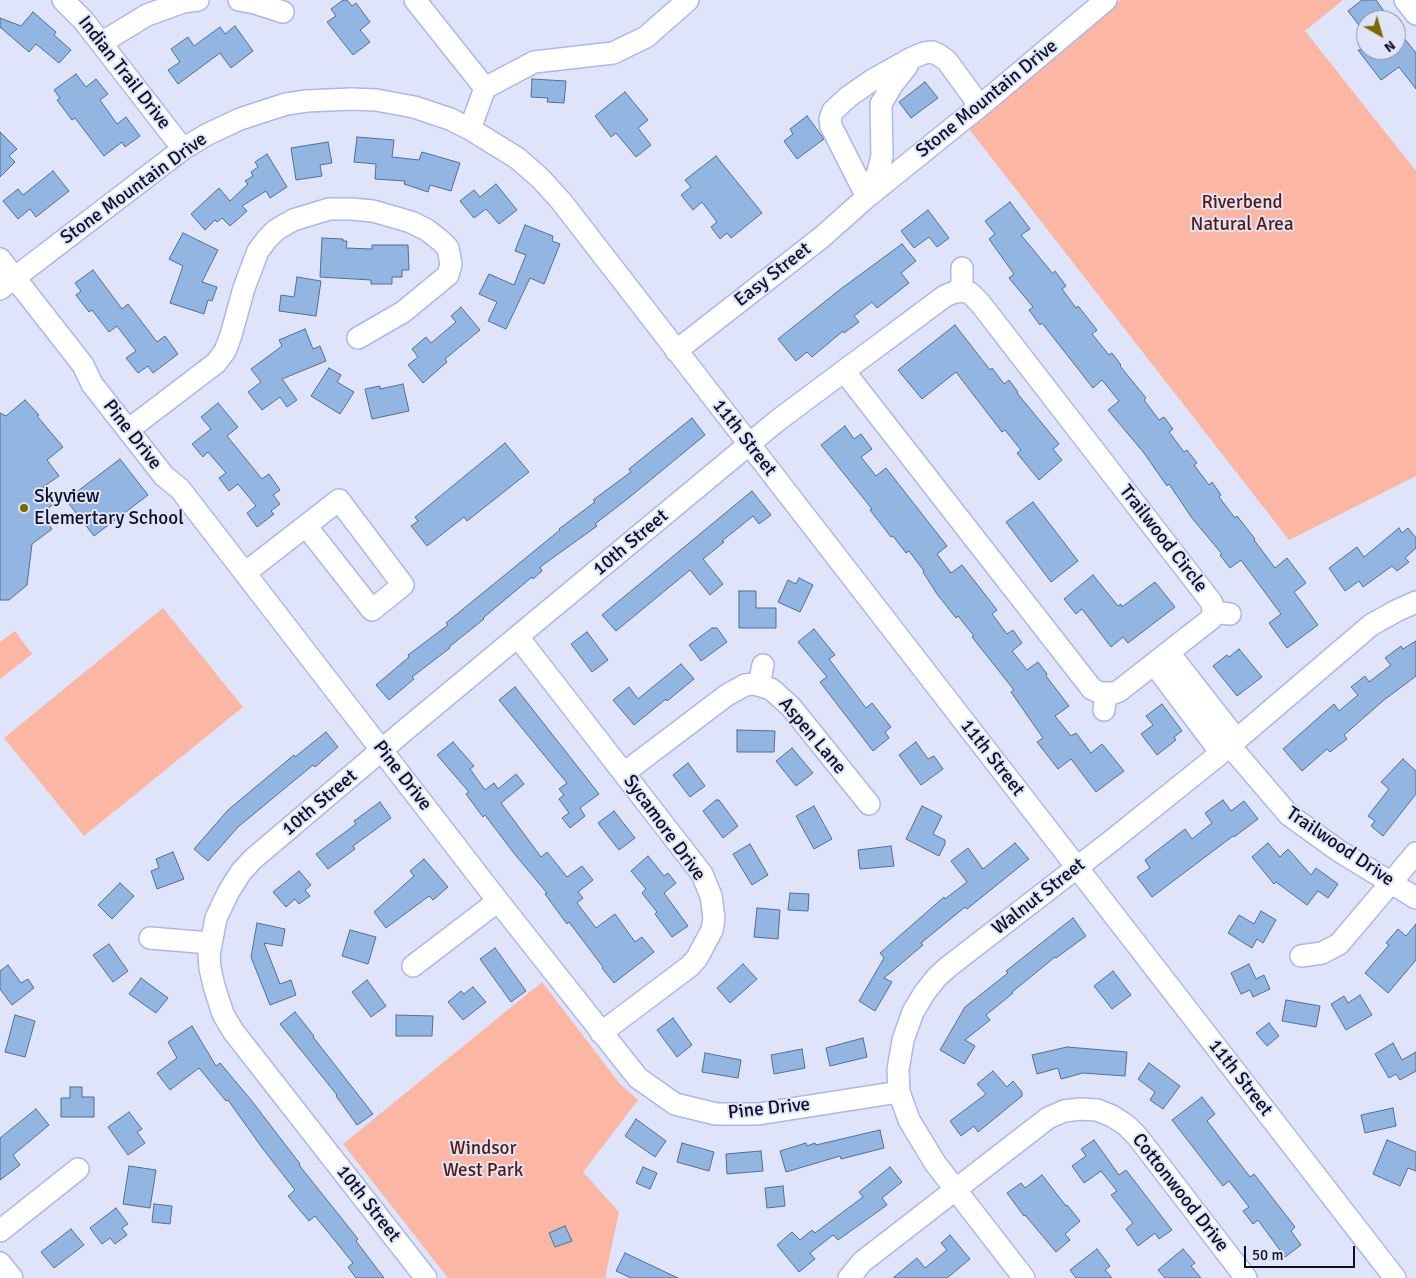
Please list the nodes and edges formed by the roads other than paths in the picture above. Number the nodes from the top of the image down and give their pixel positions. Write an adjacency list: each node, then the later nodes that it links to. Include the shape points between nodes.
1 (63, 0): 10 (street, Indian Trail Drive)
2 (198, 0): 10 (street, via 147,14)
3 (239, 0): 8 (street)
4 (415, 0): 12 (street)
5 (688, 0): 12 (street, via 646,37 612,54 534,62)
6 (1106, 0): 15 (street, Stone Mountain Drive)
7 (1405, 0): 9 (street)
8 (284, 12)
9 (1416, 14)
10 (100, 43): 17 (street, Indian Trail Drive)
11 (912, 58): 13 (street); 14 (street); 15 (street, via 932,52 939,55)
12 (485, 88): 16 (street)
13 (848, 96): 14 (street); 18 (street, via 833,112 831,126)
14 (881, 104): 18 (street, via 882,156)
15 (980, 106): 18 (street, Stone Mountain Drive)
16 (470, 129): 17 (street, Stone Mountain Drive, via 431,112 376,100 307,100 240,118); 19 (street, Stone Mountain Drive, via 517,158 540,178)
17 (183, 149): 22 (street, Stone Mountain Drive)
18 (866, 197): 25 (street, Easy Street, via 822,237)
19 (589, 238): 25 (street, 11th Street)
20 (0, 258): 22 (street, Pine Drive)
21 (962, 268): 23 (street)
22 (8, 284): 27 (street, Pine Drive, via 83,365 92,384)
23 (962, 291): 26 (street, via 946,296); 33 (street, Trailwood Circle, via 970,293 980,303 1221,613)
24 (358, 338): 27 (street, via 403,312 448,275 451,264 448,248 411,222 373,211 329,209 293,220 276,230 258,251 232,335 216,363)
25 (676, 350): 28 (street, 11th Street)
26 (844, 371): 28 (street, 10th Street); 33 (street, Trailwood Circle, via 1088,686 1105,702)
27 (128, 430): 30 (street, Pine Drive, via 164,476 180,489)
28 (749, 445): 32 (street, 10th Street); 39 (street, 11th Street)
29 (306, 526): 29 (street, via 372,610 403,585 339,500); 30 (street)
30 (245, 573): 35 (street, Pine Drive)
31 (1416, 602): 34 (street, Walnut Street, via 1371,625)
32 (518, 637): 35 (street, 10th Street); 36 (street, Sycamore Drive)
33 (1161, 659): 34 (street, Trailwood Drive)
34 (1229, 746): 39 (street, Walnut Street); 40 (street, Trailwood Drive, via 1289,815)
35 (382, 751): 42 (street, Pine Drive); 44 (street, 10th Street, via 241,872 222,903)
36 (624, 773): 37 (street, Aspen Lane, via 727,695 761,675); 47 (street, Sycamore Drive, via 702,874 711,896 714,918 712,930 690,966)
37 (869, 804)
38 (1416, 853): 40 (street)
39 (1076, 868): 48 (street, Walnut Street, via 933,982 906,1029 898,1070); 58 (street, 11th Street)
40 (1392, 883): 41 (street, Trailwood Drive); 45 (street, via 1339,944 1322,954)
41 (1416, 898)
42 (498, 901): 46 (street); 47 (street, Pine Drive)
43 (150, 938): 44 (street)
44 (210, 942): 54 (street, 10th Street, via 214,986 223,1014 233,1031)
45 (1301, 956)
46 (413, 966)
47 (601, 1032): 48 (street, Pine Drive, via 638,1078 664,1098 716,1114 758,1114)
48 (899, 1092): 50 (street, Walnut Street, via 916,1134)
49 (78, 1168): 51 (street)
50 (955, 1189): 55 (street, Cottonwood Drive, via 862,1262); 56 (street, Walnut Street); 57 (street, Cottonwood Drive, via 1048,1118 1064,1111 1097,1110 1119,1121 1137,1136)
51 (0, 1231)
52 (0, 1263): 53 (street)
53 (12, 1278)
54 (426, 1278)
55 (849, 1278)
56 (1024, 1278)
57 (1246, 1278)
58 (1395, 1278)

